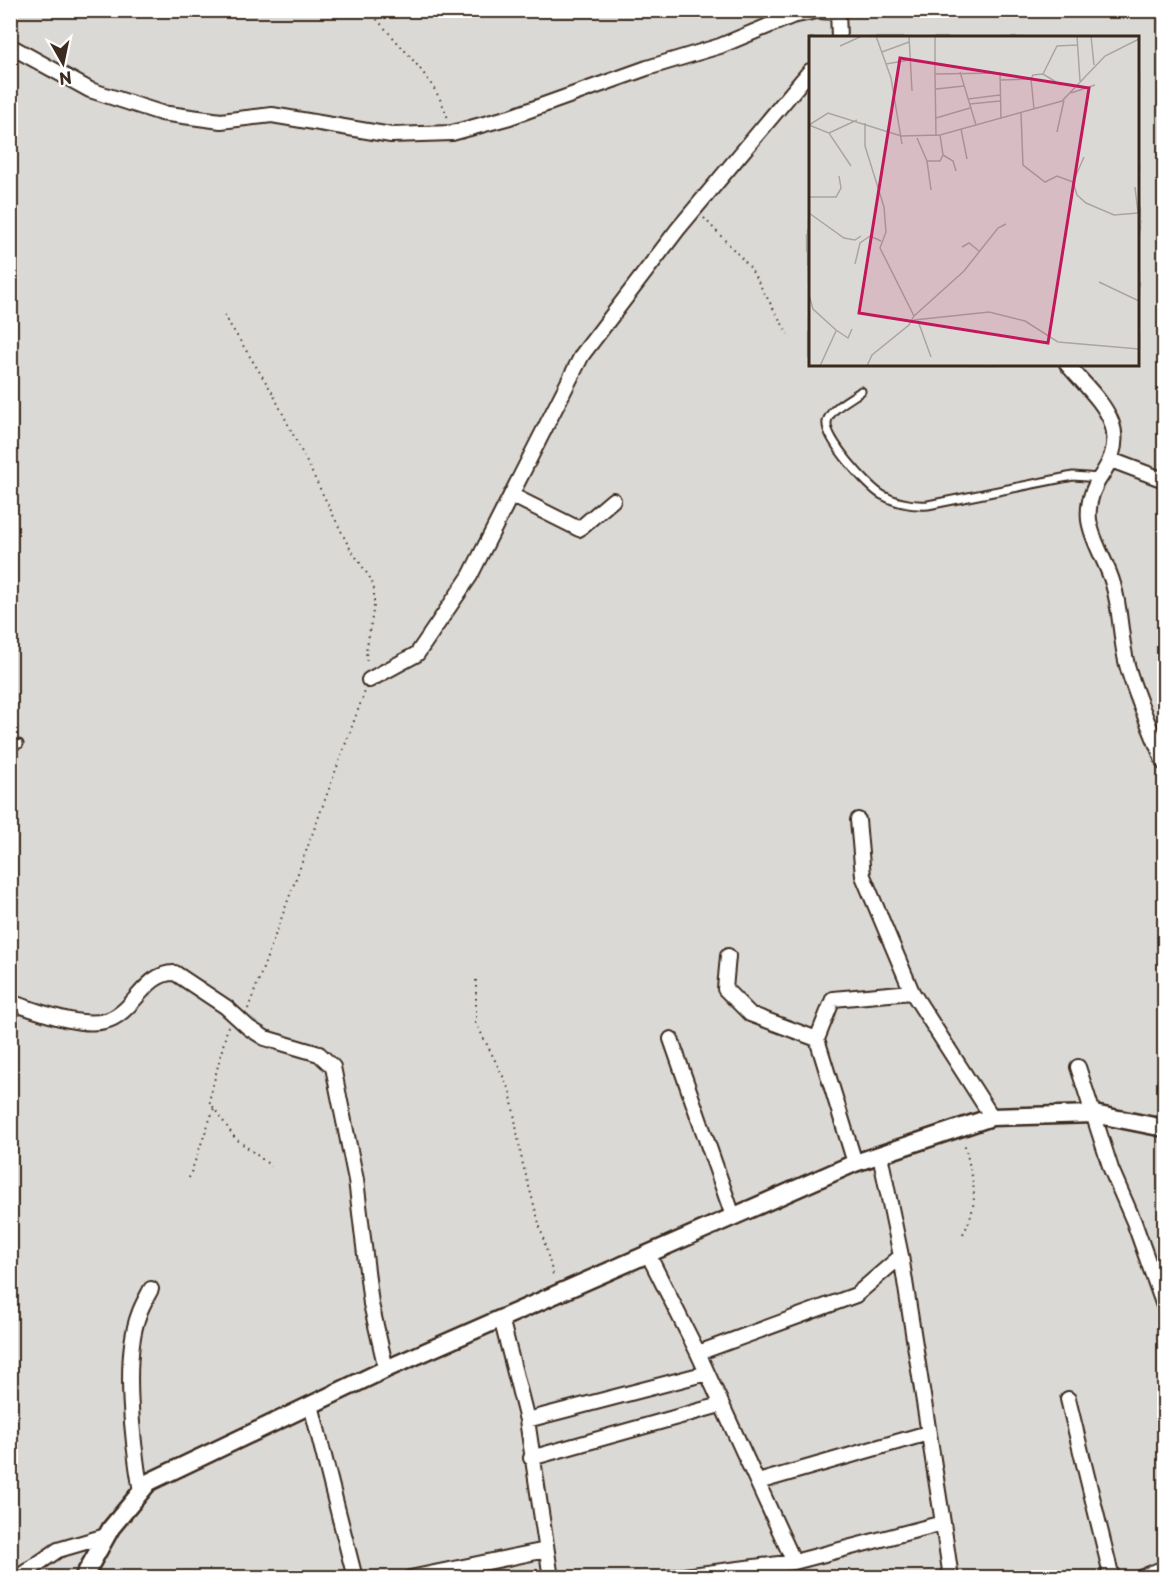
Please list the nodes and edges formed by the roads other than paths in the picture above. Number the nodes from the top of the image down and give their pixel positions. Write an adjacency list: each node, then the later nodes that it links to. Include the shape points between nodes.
1 (837, 11): 2 (street); 3 (street)
2 (809, 12): 4 (street, via 510,117 452,133 391,135 272,114 221,121 161,113 90,90)
3 (839, 36)
4 (10, 46)
5 (809, 72): 11 (street, via 678,229 582,355)
6 (1069, 366): 8 (street, via 1110,417 1115,440)
7 (861, 391): 9 (lane, via 831,413 827,430 874,490 891,499 909,505 928,505 1073,476)
8 (1111, 460): 9 (street); 10 (street)
9 (1100, 478): 16 (street, via 1090,501 1091,528 1113,583 1131,676)
10 (1164, 480)
11 (511, 495): 12 (street, via 579,529); 13 (street, via 470,576 417,654)
12 (612, 500)
13 (369, 680)
14 (19, 744): 15 (lane)
15 (10, 746)
16 (1164, 763)
17 (858, 820): 19 (street, via 863,876)
18 (728, 956): 22 (street, via 725,989 750,1014)
19 (912, 992): 22 (street, via 833,999); 25 (street)
20 (10, 1002): 36 (street, via 49,1015 105,1022 126,1009 154,980 175,973 265,1038 319,1054 333,1067 356,1180 371,1304)
21 (671, 1039): 29 (street)
22 (817, 1039): 28 (street)
23 (1078, 1067): 24 (street)
24 (1094, 1114): 25 (street); 26 (street); 33 (street)
25 (992, 1117): 27 (street)
26 (1164, 1128)
27 (880, 1155): 28 (street); 31 (street)
28 (855, 1163): 29 (street)
29 (733, 1216): 30 (street)
30 (648, 1254): 34 (street); 35 (street)
31 (901, 1256): 35 (street, via 856,1295); 42 (street)
32 (151, 1289): 45 (street, via 132,1340 132,1439)
33 (1164, 1306)
34 (501, 1318): 36 (street); 41 (street)
35 (698, 1353): 37 (street)
36 (386, 1370): 39 (street)
37 (707, 1373): 40 (street); 41 (street)
38 (1068, 1399): 59 (street)
39 (311, 1405): 45 (street, via 149,1482); 54 (street)
40 (720, 1405): 43 (street); 44 (street)
41 (527, 1420): 43 (street)
42 (928, 1433): 44 (street); 46 (street)
43 (531, 1458): 48 (street)
44 (758, 1482): 49 (street)
45 (141, 1492): 47 (street)
46 (943, 1523): 49 (street); 58 (street)
47 (106, 1536): 52 (street, via 58,1550); 53 (street)
48 (546, 1550): 55 (street); 56 (street)
49 (794, 1562): 51 (street)
50 (1164, 1569): 60 (street)
51 (692, 1576): 57 (street)
52 (17, 1578)
53 (83, 1578)
54 (355, 1578)
55 (410, 1578)
56 (551, 1578)
57 (668, 1578)
58 (951, 1578)
59 (1112, 1578)
60 (1140, 1578)

